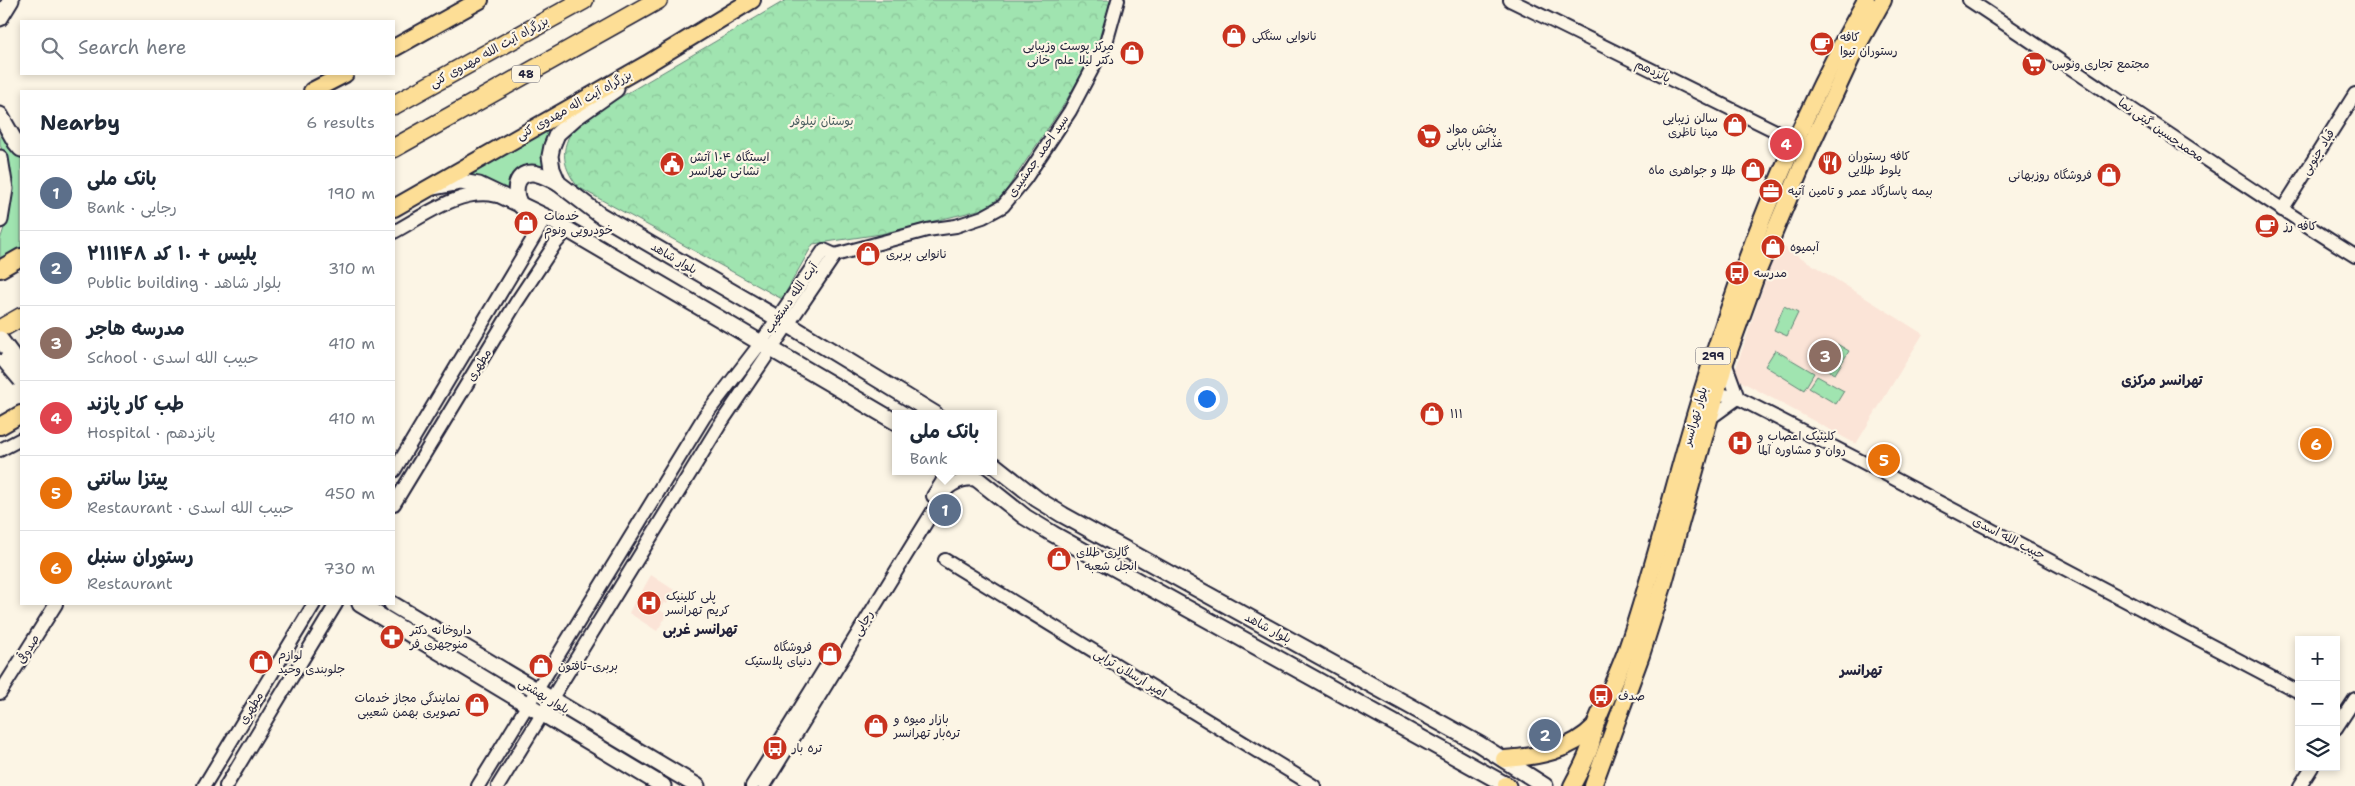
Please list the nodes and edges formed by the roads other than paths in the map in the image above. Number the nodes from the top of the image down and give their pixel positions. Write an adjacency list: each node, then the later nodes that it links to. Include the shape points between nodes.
1 (10, 0): 11 (main road)
2 (480, 0): 12 (main road)
3 (584, 0): 17 (highway, بزرگراه آیت الله مهدوی کنی)
4 (658, 0): 21 (highway, 48)
5 (752, 0): 13 (main road, بزرگراه آیت اله مهدوی کنی)
6 (1118, 0): 35 (street, سید احمد جمشیدی, via 1106,43 1070,111 1003,206 956,226 927,230)
7 (1510, 0): 19 (street, پانزدهم)
8 (1866, 0): 19 (main road, بلوار تهرانسر / 299, via 1841,44)
9 (1883, 0): 19 (main road, بلوار تهرانسر)
10 (1969, 0): 28 (street, محمدحسین گیتی نما)
11 (0, 18)
12 (395, 47)
13 (646, 64): 23 (main road, via 557,134 550,156); 24 (main road, بزرگراه آیت اله مهدوی کنی)
14 (343, 75): 15 (main road)
15 (314, 90)
16 (2355, 94): 28 (street, قباد جنوبی)
17 (395, 104)
18 (0, 115): 20 (main road)
19 (1803, 144): 48 (main road, بلوار تهرانسر / 299, via 1742,268)
20 (20, 147)
21 (395, 147)
22 (0, 158): 30 (main road, via 5,189)
23 (558, 183): 27 (main road, بلوار شاهد, via 533,172 521,177 515,196); 40 (main road, بلوار شاهد, via 600,215)
24 (430, 188): 25 (main road, via 470,183); 26 (main road, بزرگراه آیت اله مهدوی کنی)
25 (503, 197): 27 (main road); 32 (street, via 474,194 457,199)
26 (395, 207)
27 (522, 207): 29 (main road)
28 (2282, 210): 36 (street, محمدحسین گیتی نما)
29 (546, 217): 31 (main road); 33 (street, مطهری)
30 (0, 220)
31 (568, 229): 34 (street, مطهری); 43 (main road)
32 (395, 231)
33 (531, 243): 34 (street); 59 (street, مطهری)
34 (549, 253): 62 (street, مطهری)
35 (835, 255): 40 (street, آیت الله دستغیب)
36 (2355, 256)
37 (20, 258): 38 (main road)
38 (0, 269)
39 (20, 318): 41 (highway)
40 (782, 321): 43 (street, آیت الله دستغیب); 52 (main road, بلوار شاهد)
41 (0, 329)
42 (0, 339): 46 (main road, bridge)
43 (765, 346): 54 (main road); 70 (street, آیت الله دستغیب, via 704,417); 73 (street, آیت الله دستغیب)
44 (0, 354): 49 (main road, bridge)
45 (20, 359): 47 (highway)
46 (20, 366)
47 (0, 370)
48 (1718, 371): 50 (street); 51 (main road, بلوار تهرانسر / 299)
49 (20, 379)
50 (1738, 398): 51 (street); 51 (street, حبیب الله اسدی); 69 (street, حبیب الله اسدی)
51 (1709, 405): 77 (main road, بلوار تهرانسر / 299, via 1626,651); 80 (main road, بلوار تهرانسر, via 1663,586)
52 (928, 410)
53 (20, 415): 55 (main road)
54 (892, 420)
55 (0, 426)
56 (20, 439): 57 (street)
57 (0, 450)
58 (997, 466): 78 (main road, بلوار شاهد, via 1037,499 1064,515)
59 (395, 469)
60 (944, 475): 87 (street, رجایی)
61 (972, 475): 88 (street, رجایی, via 946,490); 90 (main road, بلوار شاهد, via 1025,517 1053,534)
62 (395, 502)
63 (945, 560): 89 (street, امیر ارسلان ترابی)
64 (55, 605): 71 (street, صدوقی)
65 (313, 605): 81 (street, مطهری)
66 (335, 605): 82 (street, مطهری)
67 (362, 605): 74 (main road, بلوار بهشتی)
68 (394, 605): 70 (main road, بلوار بهشتی)
69 (2295, 690)
70 (536, 691): 73 (main road, بلوار بهشتی); 74 (street, آیت الله دستغیب)
71 (0, 693)
72 (2355, 698): 76 (street)
73 (551, 700): 75 (street, آیت الله دستغیب); 86 (main road, بلوار بهشتی)
74 (527, 706): 75 (main road, بلوار بهشتی); 83 (street, آیت الله دستغیب)
75 (542, 714): 84 (street, آیت الله دستغیب); 85 (main road, بلوار بهشتی)
76 (2340, 714)
77 (1595, 726): 78 (main road, via 1577,741); 92 (main road, بلوار تهرانسر / 299, via 1591,744)
78 (1511, 763): 90 (main road); 91 (main road, بلوار شاهد)
79 (2309, 771): 93 (street)
80 (1596, 784)
81 (204, 786)
82 (226, 786)
83 (478, 786)
84 (498, 786)
85 (663, 786)
86 (697, 786)
87 (752, 786)
88 (764, 786)
89 (1314, 786)
90 (1507, 786)
91 (1546, 786)
92 (1572, 786)
93 (2300, 786)

